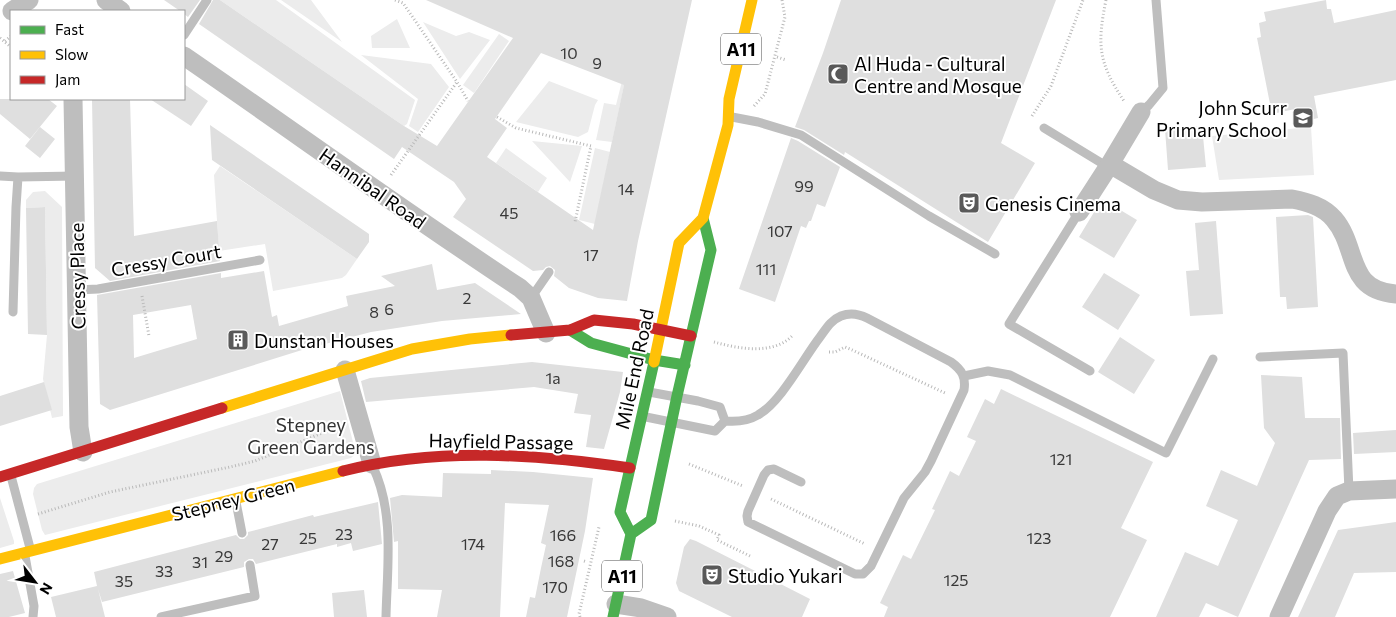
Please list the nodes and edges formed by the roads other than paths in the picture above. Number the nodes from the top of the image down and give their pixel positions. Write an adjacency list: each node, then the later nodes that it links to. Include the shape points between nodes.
1 (29, 0): 6 (street)
2 (106, 0): 7 (street)
3 (207, 0): 8 (lane)
4 (752, 0): 12 (main road, Mile End Road / A11, via 729,98)
5 (1156, 0): 11 (lane, via 1163,88)
6 (15, 10)
7 (121, 10)
8 (185, 33)
9 (185, 57): 25 (street, Hannibal Road)
10 (73, 100): 16 (street, Cressy Place)
11 (1141, 112): 14 (street)
12 (734, 118): 19 (main road, Mile End Road / A11); 20 (lane, via 801,135)
13 (1044, 128): 14 (lane)
14 (1109, 165): 18 (street); 24 (street, via 1178,200 1292,199 1307,202 1334,218 1357,273 1365,282 1375,290)
15 (0, 176): 17 (lane)
16 (76, 176): 17 (lane); 23 (street, Cressy Place)
17 (18, 177): 26 (lane)
18 (1079, 212): 36 (lane, via 1009,324)
19 (703, 218): 28 (main road, Mile End Road / A11, via 679,243); 30 (main road, Mile End Road / A11, via 711,250)
20 (995, 254)
21 (260, 260): 23 (lane, Cressy Court)
22 (549, 272): 25 (lane)
23 (77, 290): 43 (street, Cressy Place, via 79,427)
24 (1396, 294)
25 (531, 298): 29 (street, Hannibal Road)
26 (13, 312)
27 (570, 330): 28 (main road, via 594,320); 29 (main road); 33 (main road, via 591,342)
28 (661, 330): 30 (main road); 33 (main road, Mile End Road / A11)
29 (546, 333): 35 (main road, via 470,339 412,350)
30 (691, 336): 34 (main road, Mile End Road / A11)
31 (1260, 357): 49 (lane, via 1343,353)
32 (1213, 358): 37 (lane, via 1166,453 1010,375 980,371)
33 (654, 360): 34 (main road); 38 (main road, Mile End Road / A11)
34 (684, 365): 39 (main road, Mile End Road / A11)
35 (345, 370): 43 (main road); 44 (street)
36 (1090, 371)
37 (964, 376): 41 (lane, via 944,358 867,318 850,314 833,321 766,410 751,418); 47 (lane, via 964,390 931,462 904,498 871,566 863,574 856,574 748,522 748,511 768,470 774,469)
38 (648, 392): 39 (lane); 40 (main road, Mile End Road / A11)
39 (677, 396): 41 (lane, via 720,407); 42 (main road, Mile End Road / A11)
40 (642, 417): 42 (lane); 45 (main road, Mile End Road / A11)
41 (725, 421): 42 (lane, via 715,431)
42 (672, 422): 52 (main road, Mile End Road / A11, via 650,520)
43 (83, 452): 46 (main road)
44 (372, 464): 45 (main road, Hayfield Passage, via 436,455 474,455 575,460); 50 (main road, Stepney Green); 59 (lane, via 385,499 388,532)
45 (630, 468): 52 (main road, Mile End Road / A11, via 620,512)
46 (5, 475): 53 (lane)
47 (800, 482)
48 (1396, 489): 49 (street)
49 (1349, 491): 61 (street, via 1337,496 1327,511)
50 (235, 498): 51 (lane); 53 (main road, Stepney Green)
51 (242, 533)
52 (631, 534): 56 (main road, A11)
53 (28, 552): 54 (main road, Stepney Green); 57 (lane)
54 (0, 560)
55 (250, 565): 58 (lane, via 255,596)
56 (615, 610): 60 (street, via 641,608)
57 (33, 617)
58 (161, 617)
59 (386, 617)
60 (666, 617)
61 (1279, 617)

